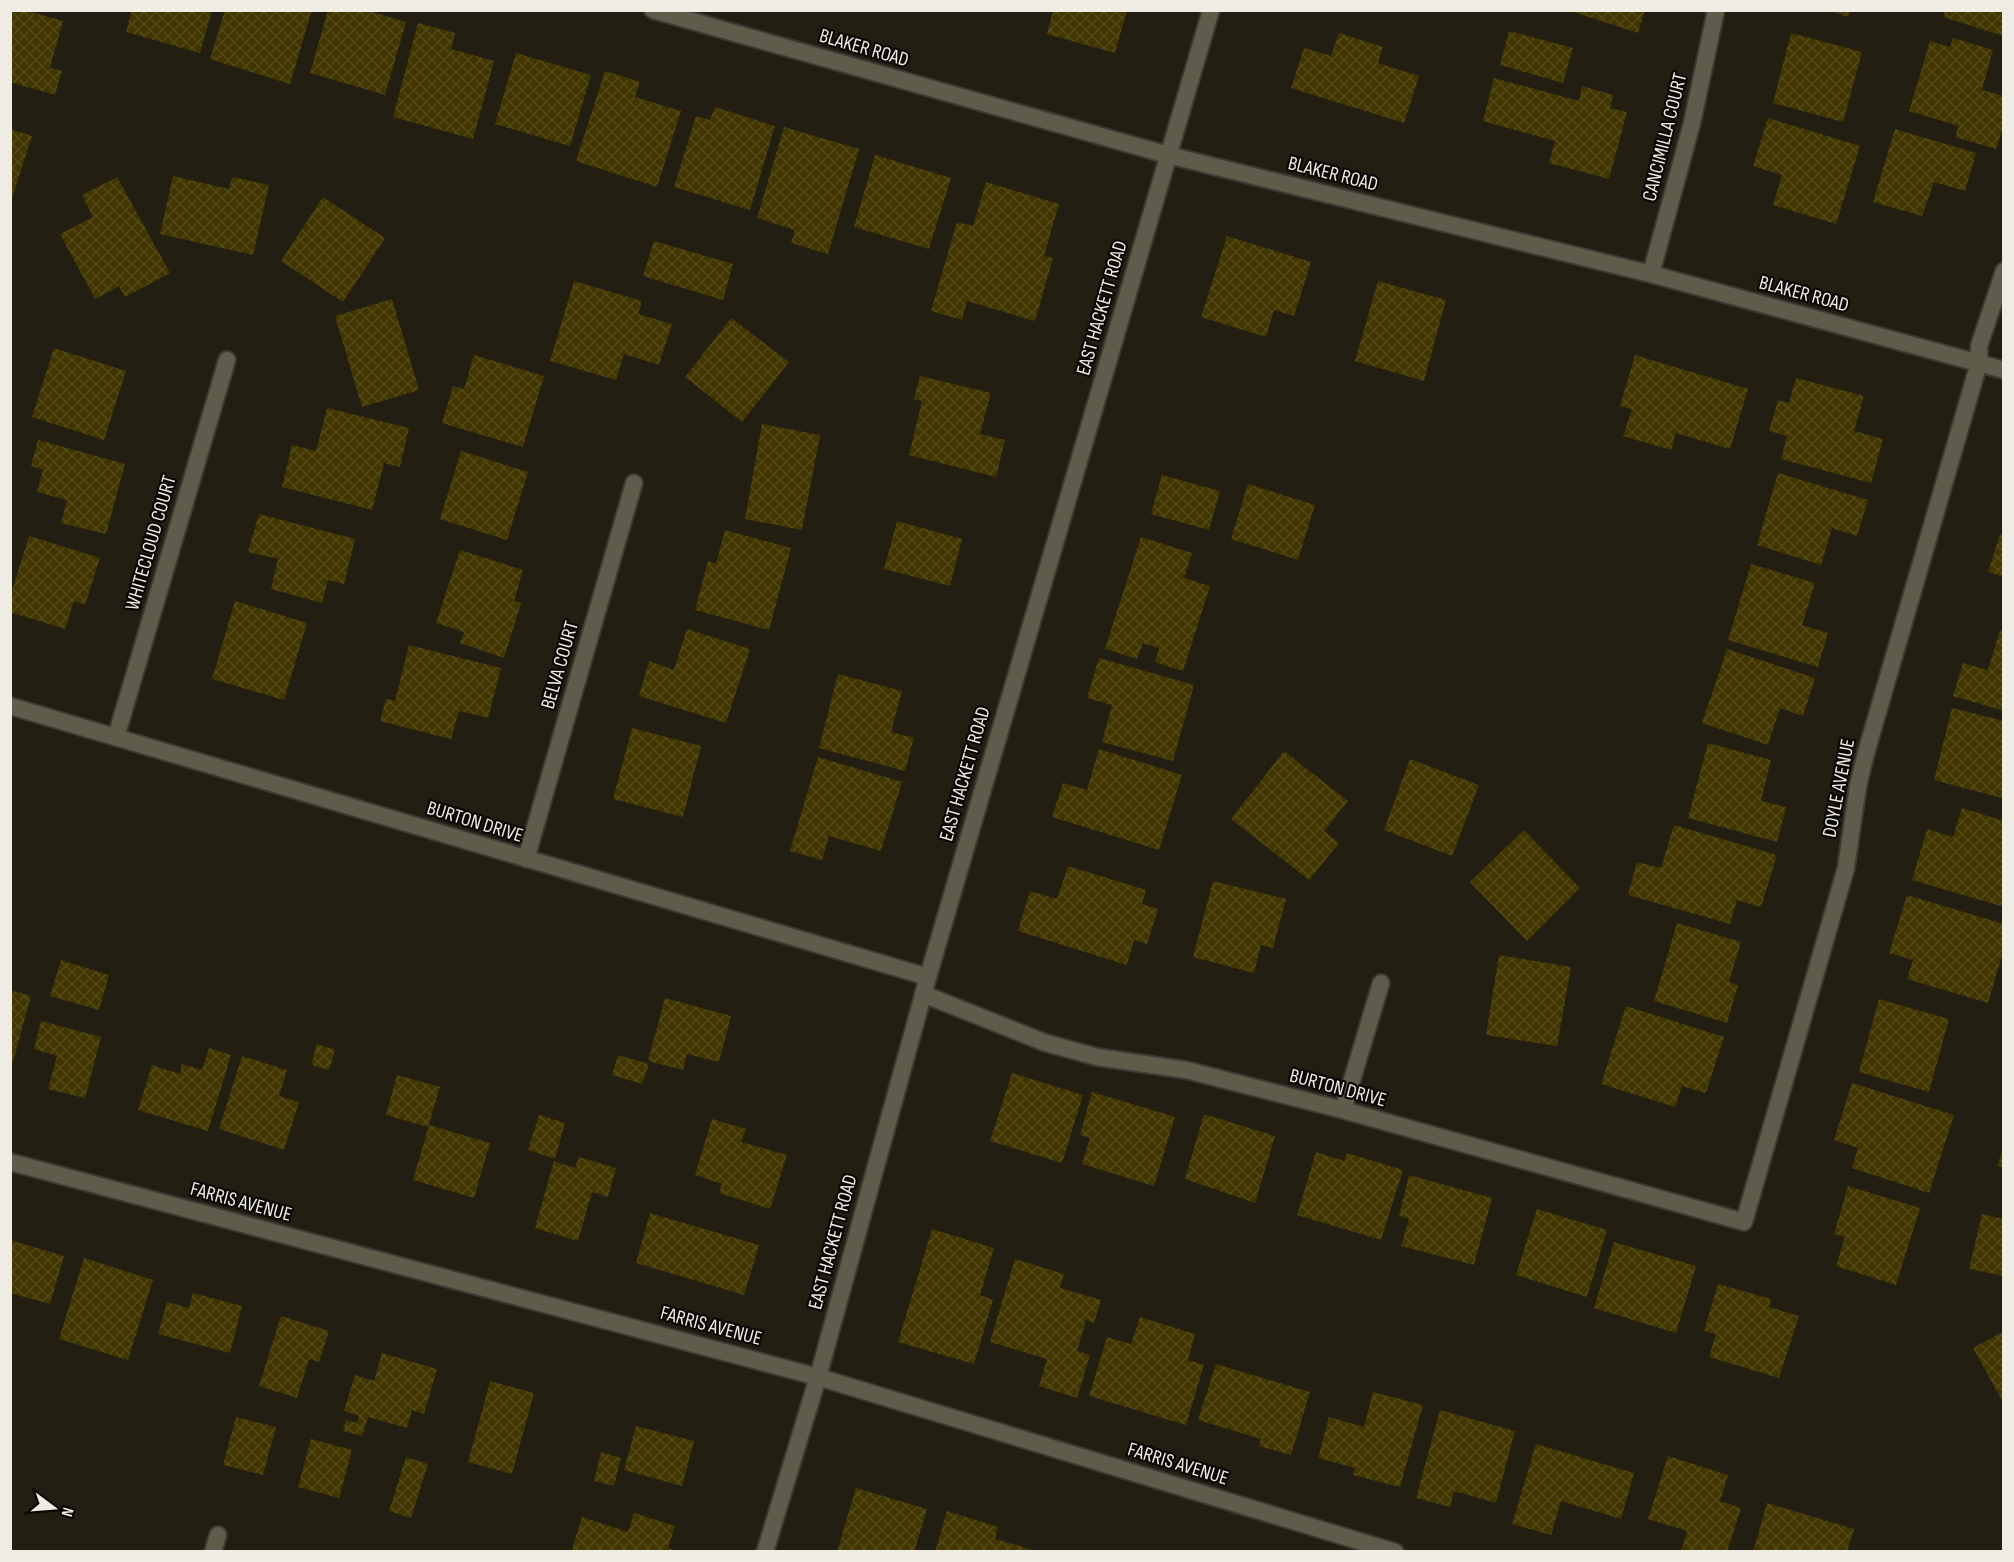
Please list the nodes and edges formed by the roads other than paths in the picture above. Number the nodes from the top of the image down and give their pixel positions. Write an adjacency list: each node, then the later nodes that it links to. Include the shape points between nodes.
1 (653, 10): 4 (street, BLAKER ROAD)
2 (1211, 10): 4 (street, EAST HACKETT ROAD)
3 (1716, 10): 6 (street, CANCIMILLA COURT, via 1692,123)
4 (1168, 155): 6 (street, BLAKER ROAD); 14 (street, EAST HACKETT ROAD)
5 (2004, 271): 8 (street, DOYLE AVENUE, via 1979,346)
6 (1651, 274): 8 (street, BLAKER ROAD)
7 (227, 360): 12 (street, WHITECLOUD COURT)
8 (1979, 363): 9 (street, BLAKER ROAD); 19 (street, DOYLE AVENUE, via 1866,753 1846,868)
9 (2004, 370)
10 (634, 483): 13 (street, BELVA COURT)
11 (10, 706): 12 (street, BURTON DRIVE)
12 (116, 737): 13 (street, BURTON DRIVE)
13 (526, 859): 14 (street, BURTON DRIVE)
14 (928, 977): 16 (street, EAST HACKETT ROAD)
15 (1381, 982): 17 (street)
16 (923, 994): 17 (street, BURTON DRIVE, via 1046,1042 1097,1057 1186,1070); 20 (street, EAST HACKETT ROAD)
17 (1343, 1110): 19 (street, BURTON DRIVE)
18 (10, 1162): 20 (street, FARRIS AVENUE)
19 (1744, 1222)
20 (819, 1377): 21 (street, EAST HACKETT ROAD); 22 (street, FARRIS AVENUE)
21 (765, 1551)
22 (1395, 1551)

